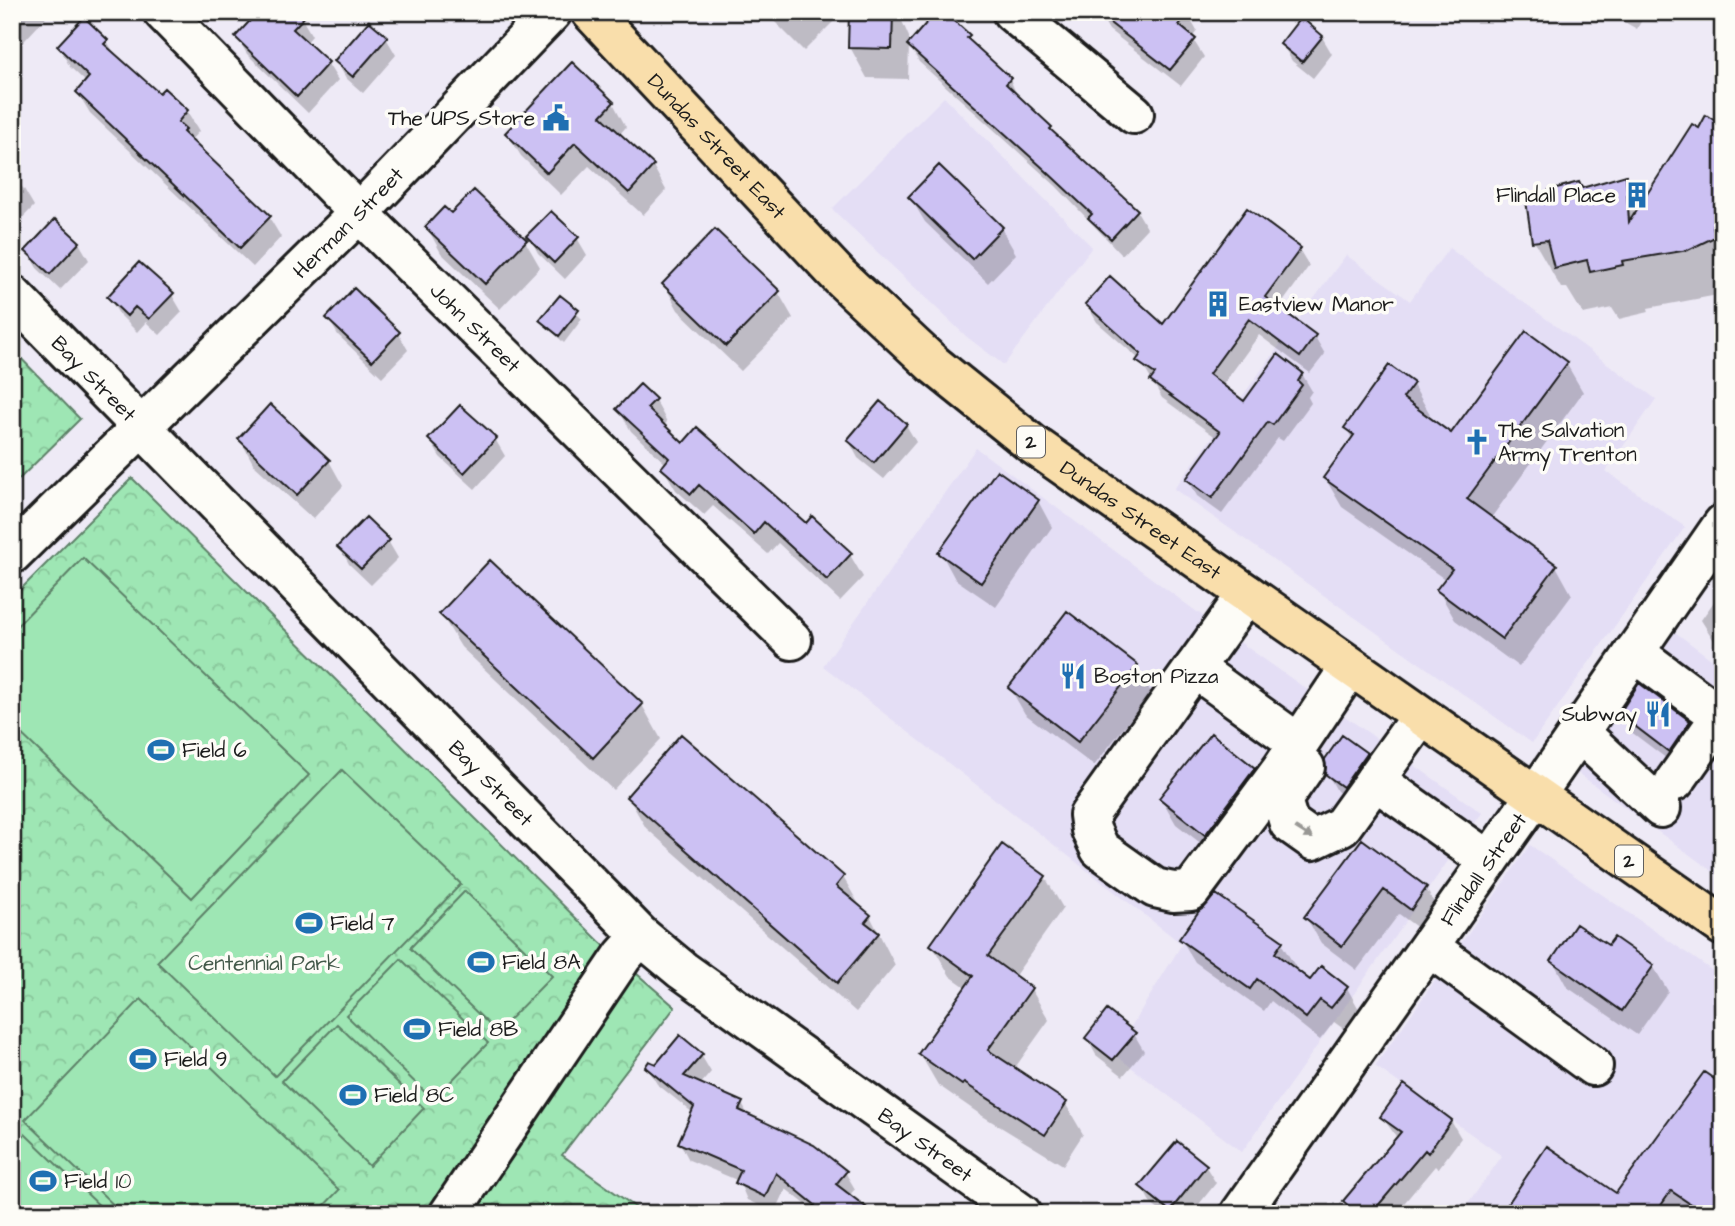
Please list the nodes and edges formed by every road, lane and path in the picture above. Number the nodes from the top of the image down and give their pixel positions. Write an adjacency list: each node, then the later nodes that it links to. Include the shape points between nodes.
1 (163, 12): 6 (street, John Street)
2 (552, 12): 6 (street, Herman Street)
3 (591, 12): 11 (main road, Dundas Street East / 2, via 840,277 933,364 1031,443)
4 (1012, 12): 5 (street)
5 (1134, 114)
6 (359, 213): 8 (street, Herman Street); 12 (street, John Street)
7 (12, 295): 8 (street, Bay Street)
8 (141, 427): 10 (street, Herman Street); 24 (street, Bay Street)
9 (1723, 524): 13 (street, Flindall Street)
10 (12, 554)
11 (1247, 594): 14 (street); 15 (main road, Dundas Street East / 2)
12 (792, 640)
13 (1634, 652): 16 (street); 18 (street, Flindall Street)
14 (1194, 667): 19 (street); 19 (street, via 1089,815 1100,849 1155,888 1191,891)
15 (1358, 673): 17 (main road, Dundas Street East / 2); 19 (street); 20 (street, one-way to 20, via 1282,800 1289,823 1313,840 1342,826)
16 (1713, 708): 18 (street, via 1668,795)
17 (1421, 716): 20 (street); 21 (main road, Dundas Street East / 2)
18 (1579, 732): 21 (street, Flindall Street)
19 (1298, 743)
20 (1375, 780): 22 (street)
21 (1535, 796): 22 (street, Flindall Street); 23 (main road, Dundas Street East / 2)
22 (1489, 861): 25 (street, Flindall Street)
23 (1723, 926)
24 (641, 936): 27 (street); 28 (street, Bay Street)
25 (1429, 947): 26 (street); 29 (street, Flindall Street)
26 (1593, 1066)
27 (449, 1214)
28 (1022, 1214)
29 (1240, 1214)

